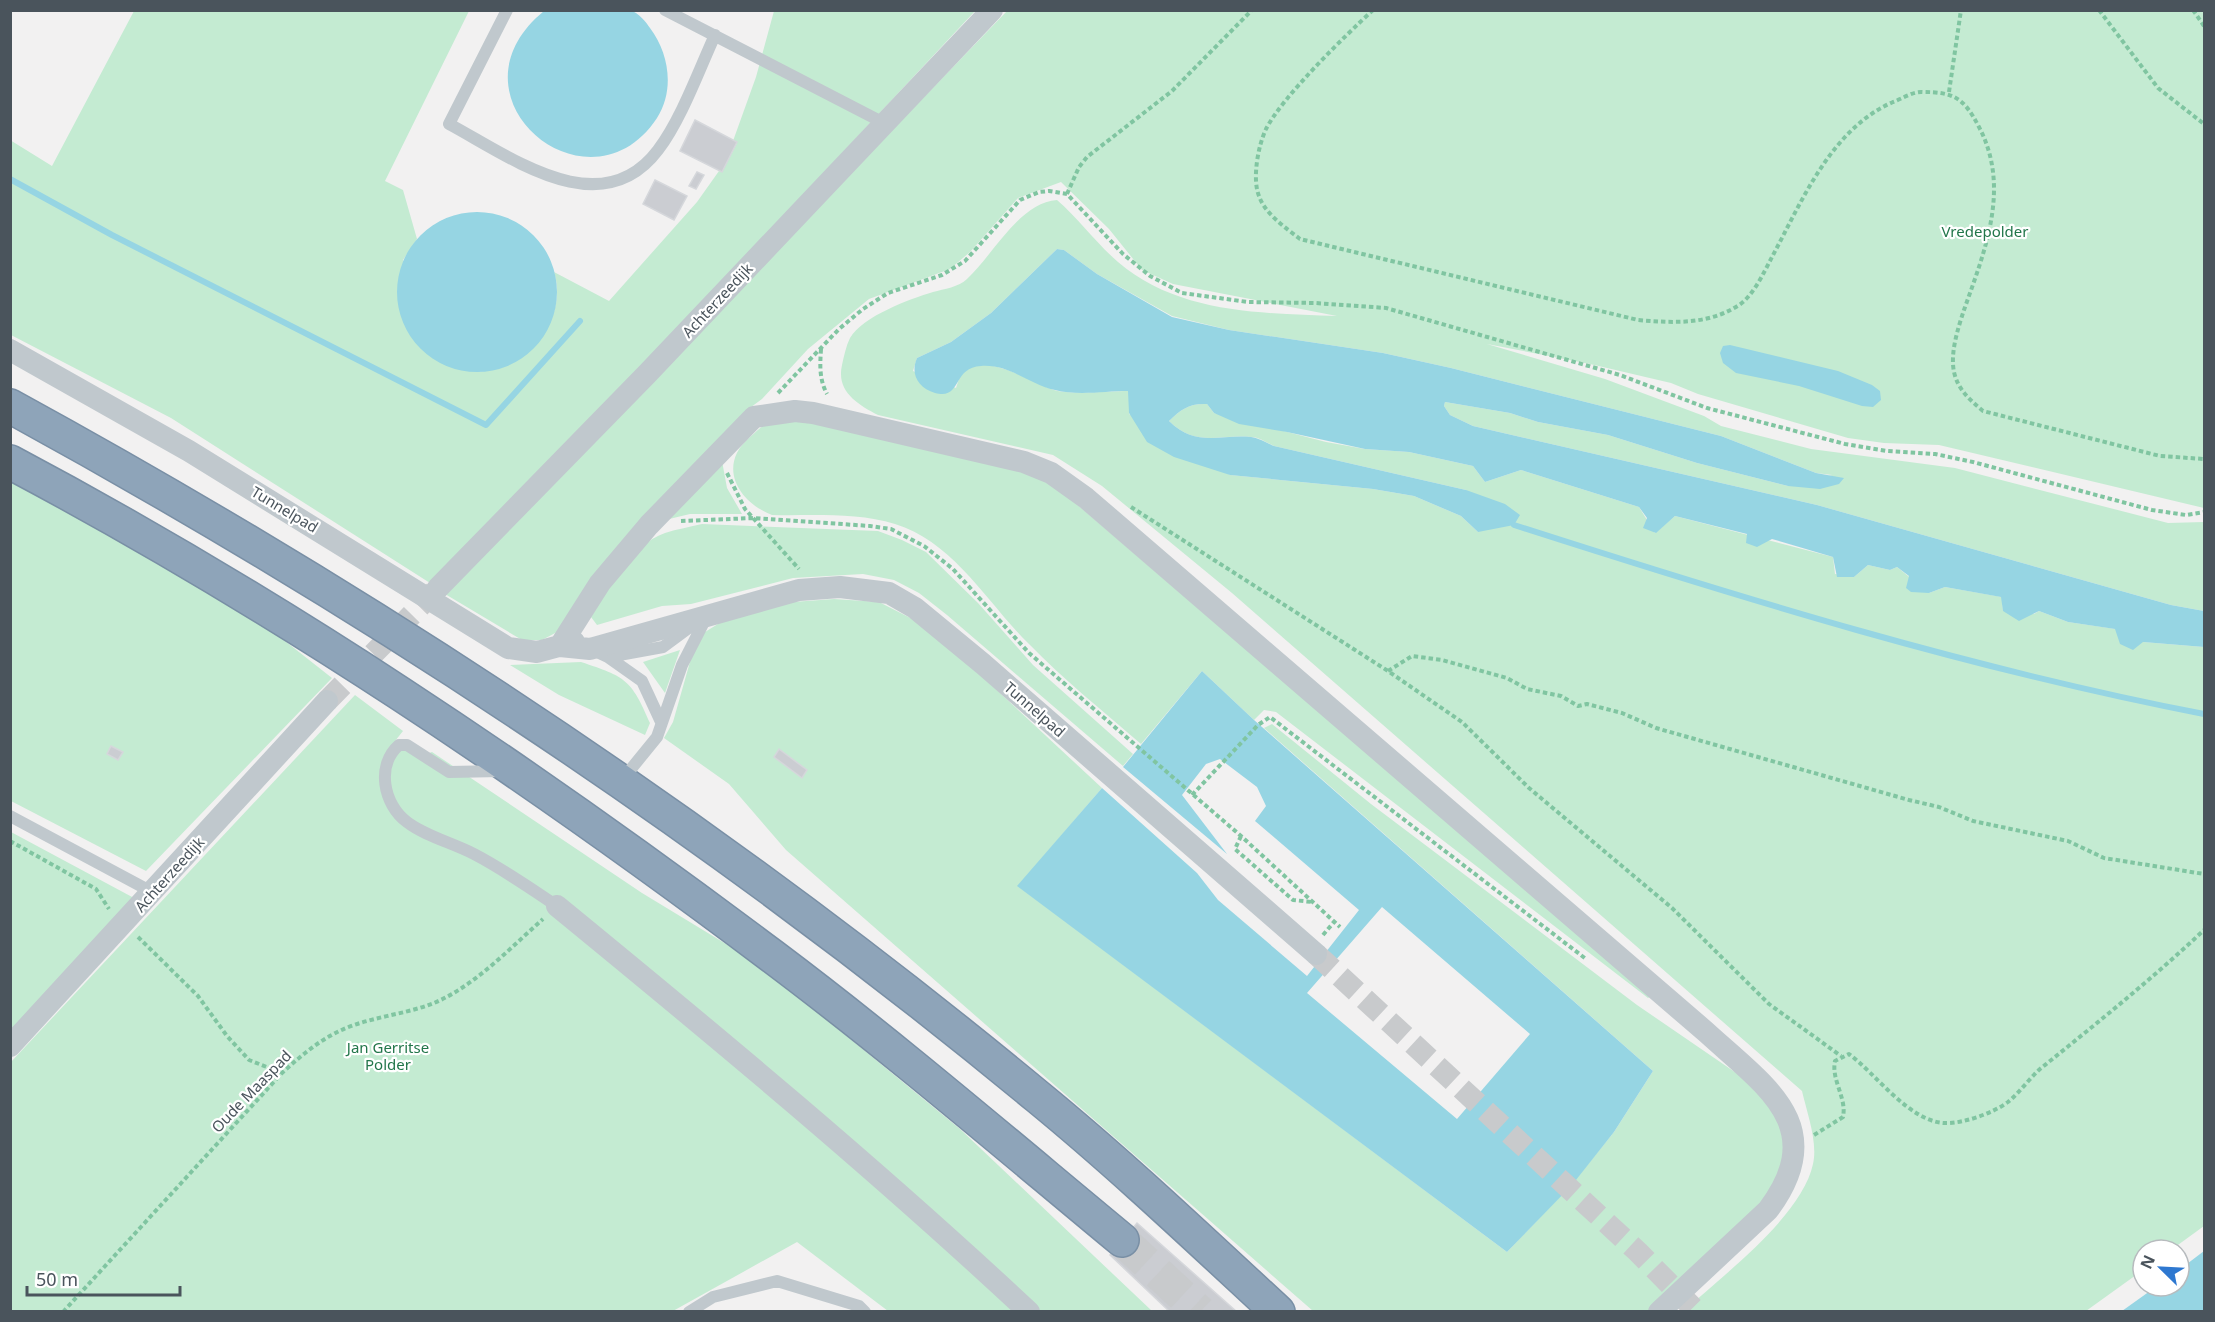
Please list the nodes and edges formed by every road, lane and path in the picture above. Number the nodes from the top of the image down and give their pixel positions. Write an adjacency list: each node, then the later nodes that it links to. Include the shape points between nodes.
1 (507, 10): 10 (lane, via 449,124 546,176 576,184 609,182 647,163 670,130)
2 (665, 10): 10 (lane)
3 (992, 10): 12 (street, Achterzeedijk)
4 (1252, 10): 14 (path, via 1172,91 1087,157)
5 (1373, 10): 11 (path, via 1292,94 1266,129 1256,160 1259,196 1278,222 1300,238 1638,320 1676,324 1713,318 1741,304 1761,278 1815,176 1850,132 1882,107 1918,92)
6 (1961, 10): 11 (path)
7 (2099, 10): 13 (path, via 2157,88)
8 (2193, 10): 9 (path)
9 (2205, 26)
10 (715, 35): 12 (lane)
11 (1949, 92): 21 (path, via 1971,111 1987,141 1996,192 1990,233 1956,334 1954,371 1964,396 1983,411 2160,456)
12 (884, 123): 27 (street, Achterzeedijk)
13 (2205, 124)
14 (1067, 194): 15 (path, via 1039,192 1020,200 965,261 942,275 888,293 863,309); 24 (path, via 1123,254 1150,276 1182,293 1248,302 1386,308 1620,375 1707,408 1845,444 1973,462 2152,510 2186,515)
15 (821, 348): 18 (path); 19 (path, via 822,384 832,404)
16 (10, 350): 30 (street, Tunnelpad, via 189,451 508,648 537,652)
17 (10, 406): 36 (highway, via 145,480 366,612)
18 (754, 417): 19 (street, via 795,411); 20 (street)
19 (850, 421): 23 (street, via 1024,462 1051,473)
20 (730, 442): 25 (path, via 727,473 738,498); 26 (street)
21 (2205, 459)
22 (10, 462): 35 (highway, via 195,566 342,655)
23 (1086, 498): 32 (path, via 1131,506); 53 (street, via 1393,760 1767,1088 1785,1110 1793,1131)
24 (2205, 512)
25 (754, 519): 26 (path); 28 (path); 37 (path, via 870,526 908,536 953,568 1029,653)
26 (649, 525): 30 (street, via 600,583)
27 (438, 588)
28 (816, 588): 29 (street, Tunnelpad); 48 (street, Tunnelpad, via 882,591 915,608)
29 (707, 615): 30 (street, Tunnelpad, via 658,618); 31 (street, Tunnelpad); 34 (lane, via 682,665)
30 (560, 646): 31 (street, Tunnelpad)
31 (599, 653): 34 (lane, via 642,681)
32 (1388, 671): 41 (path, via 1412,656 1442,660 1507,678 1527,689 1561,696 1578,706 1622,713 1656,728 1940,807 1973,821 2068,841 2104,858); 51 (path, via 1462,722 1529,788 1672,908 1769,1004)
33 (327, 701): 42 (street, Achterzeedijk)
34 (661, 722): 36 (lane, via 657,737)
35 (516, 771): 44 (lane, via 449,772 407,745 399,745 391,753 385,768 392,805 407,822 508,873); 54 (highway, via 774,958)
36 (622, 780): 59 (highway, via 829,931 1040,1099)
37 (1192, 795): 39 (path); 49 (path, via 1258,725 1267,718 1274,719)
38 (10, 816): 42 (lane)
39 (1241, 836): 43 (path); 43 (path, via 1235,849 1293,900)
40 (10, 841): 45 (path, via 96,889)
41 (2205, 874)
42 (152, 892): 45 (street, Achterzeedijk)
43 (1312, 902): 46 (path)
44 (557, 906): 52 (path, Oude Maaspad, via 456,992 432,1004 327,1036); 58 (street, via 827,1132)
45 (124, 924): 50 (street, Achterzeedijk); 52 (path, via 167,963 249,1060)
46 (1340, 927)
47 (2205, 930): 51 (path, via 2037,1072 2008,1102 1975,1118 1943,1123 1920,1114 1882,1086 1849,1054)
48 (1316, 954)
49 (1593, 965)
50 (10, 1046)
51 (1840, 1056): 53 (path, via 1833,1070 1845,1110 1843,1117)
52 (282, 1073): 55 (path, Oude Maaspad)
53 (1794, 1150): 60 (street, via 1790,1171 1768,1210)
54 (1122, 1240)
55 (63, 1311)
56 (689, 1311): 57 (lane, via 713,1297 777,1281)
57 (865, 1311)
58 (1029, 1311)
59 (1278, 1311)
60 (1659, 1311)

